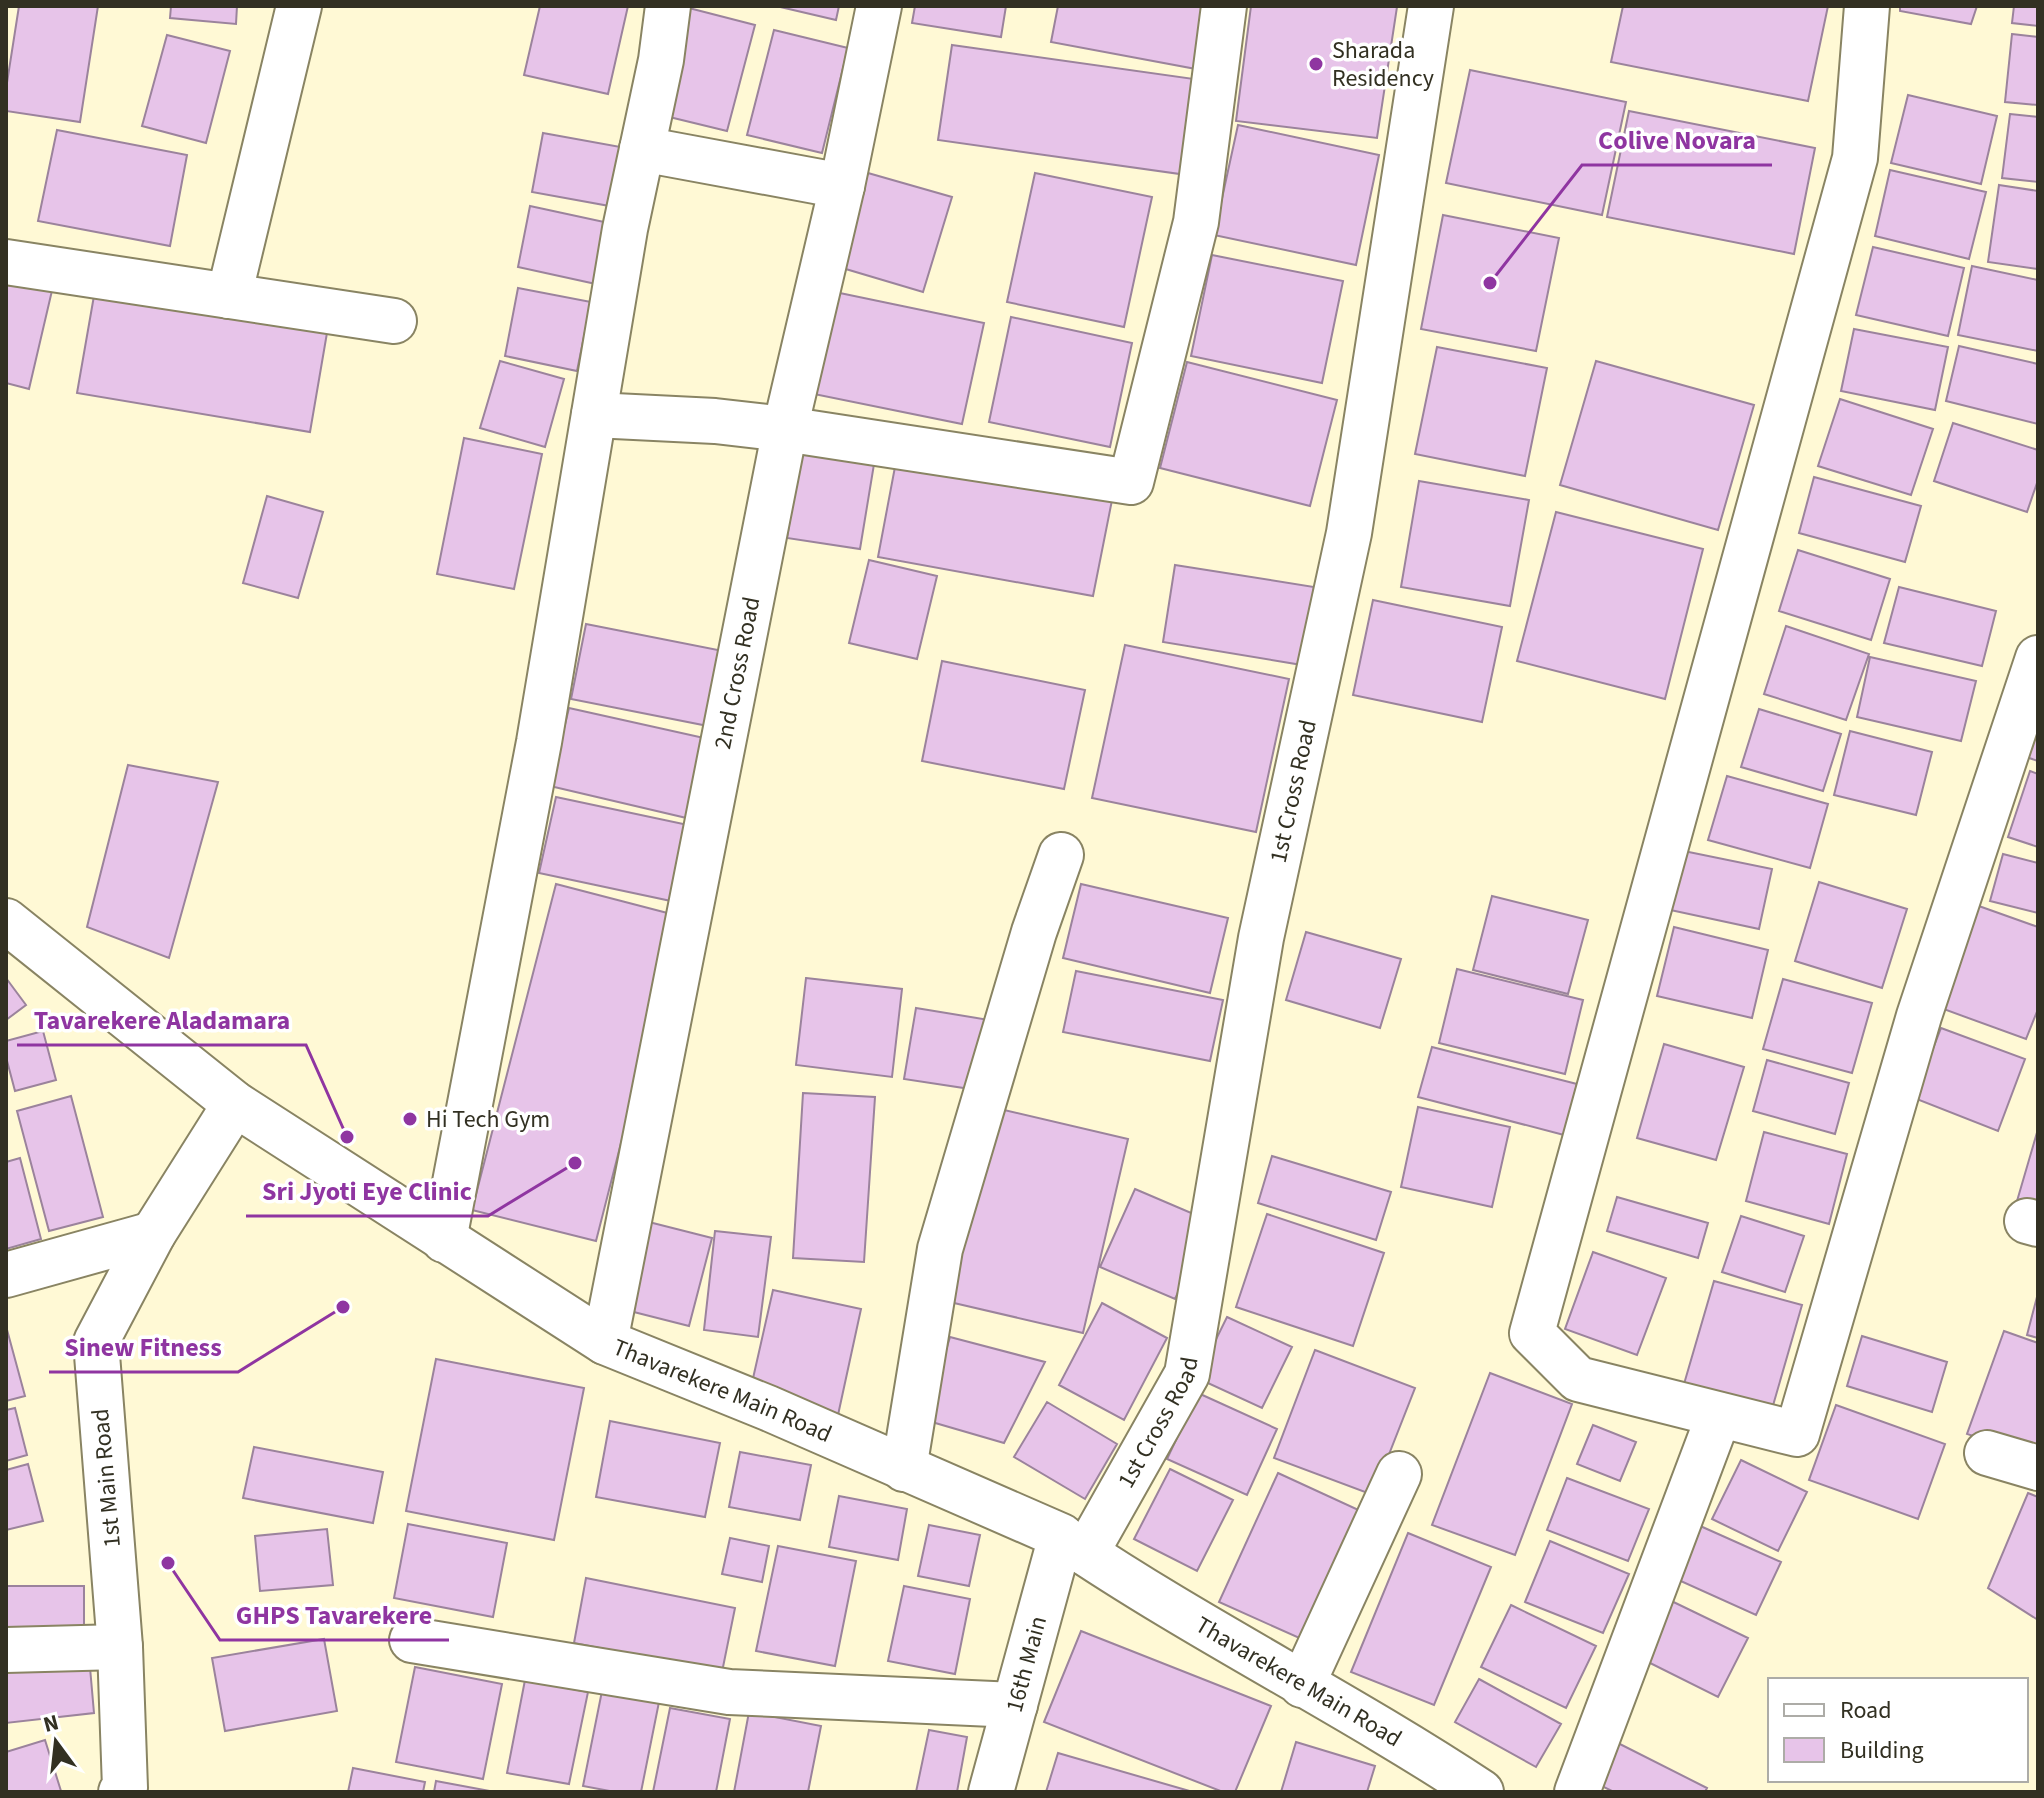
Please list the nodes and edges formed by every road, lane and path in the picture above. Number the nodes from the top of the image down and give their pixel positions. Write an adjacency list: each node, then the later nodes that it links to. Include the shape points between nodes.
1 (299, 6): 10 (street)
2 (668, 6): 7 (street)
3 (879, 6): 8 (street, 2nd Cross Road)
4 (1224, 6): 13 (street, via 1196,222 1131,482)
5 (1431, 6): 27 (street, 1st Cross Road, via 1349,533 1261,938 1187,1374)
6 (1867, 6): 22 (street, via 1855,158 1532,1333 1578,1379)
7 (642, 149): 8 (street); 12 (street)
8 (842, 186): 13 (street, 2nd Cross Road)
9 (6, 262): 10 (street)
10 (229, 296): 11 (street)
11 (394, 321)
12 (594, 415): 13 (street); 19 (street, via 539,742)
13 (785, 429): 21 (street, 2nd Cross Road)
14 (2038, 658): 22 (street, via 1919,1016 1797,1434)
15 (1061, 855): 25 (street, via 940,1249)
16 (6, 921): 17 (street, Thavarekere Main Road)
17 (235, 1104): 18 (street, 1st Main Road); 19 (street, Thavarekere Main Road)
18 (153, 1234): 20 (street); 29 (street, 1st Main Road, via 96,1342)
19 (444, 1240): 21 (street, Thavarekere Main Road)
20 (6, 1275)
21 (605, 1342): 25 (street, Thavarekere Main Road)
22 (1719, 1415): 36 (street)
23 (1987, 1453): 24 (street)
24 (2038, 1468)
25 (904, 1469): 27 (street, Thavarekere Main Road)
26 (1399, 1474): 31 (street)
27 (1074, 1545): 31 (street, Thavarekere Main Road, via 1167,1607); 32 (street, 16th Main)
28 (412, 1640): 32 (street, via 729,1692)
29 (120, 1647): 30 (street); 33 (street, 1st Main Road, via 125,1788)
30 (6, 1650)
31 (1302, 1685): 35 (street, Thavarekere Main Road)
32 (1015, 1705): 34 (street, 16th Main)
33 (121, 1792)
34 (991, 1792)
35 (1481, 1792)
36 (1577, 1792)

